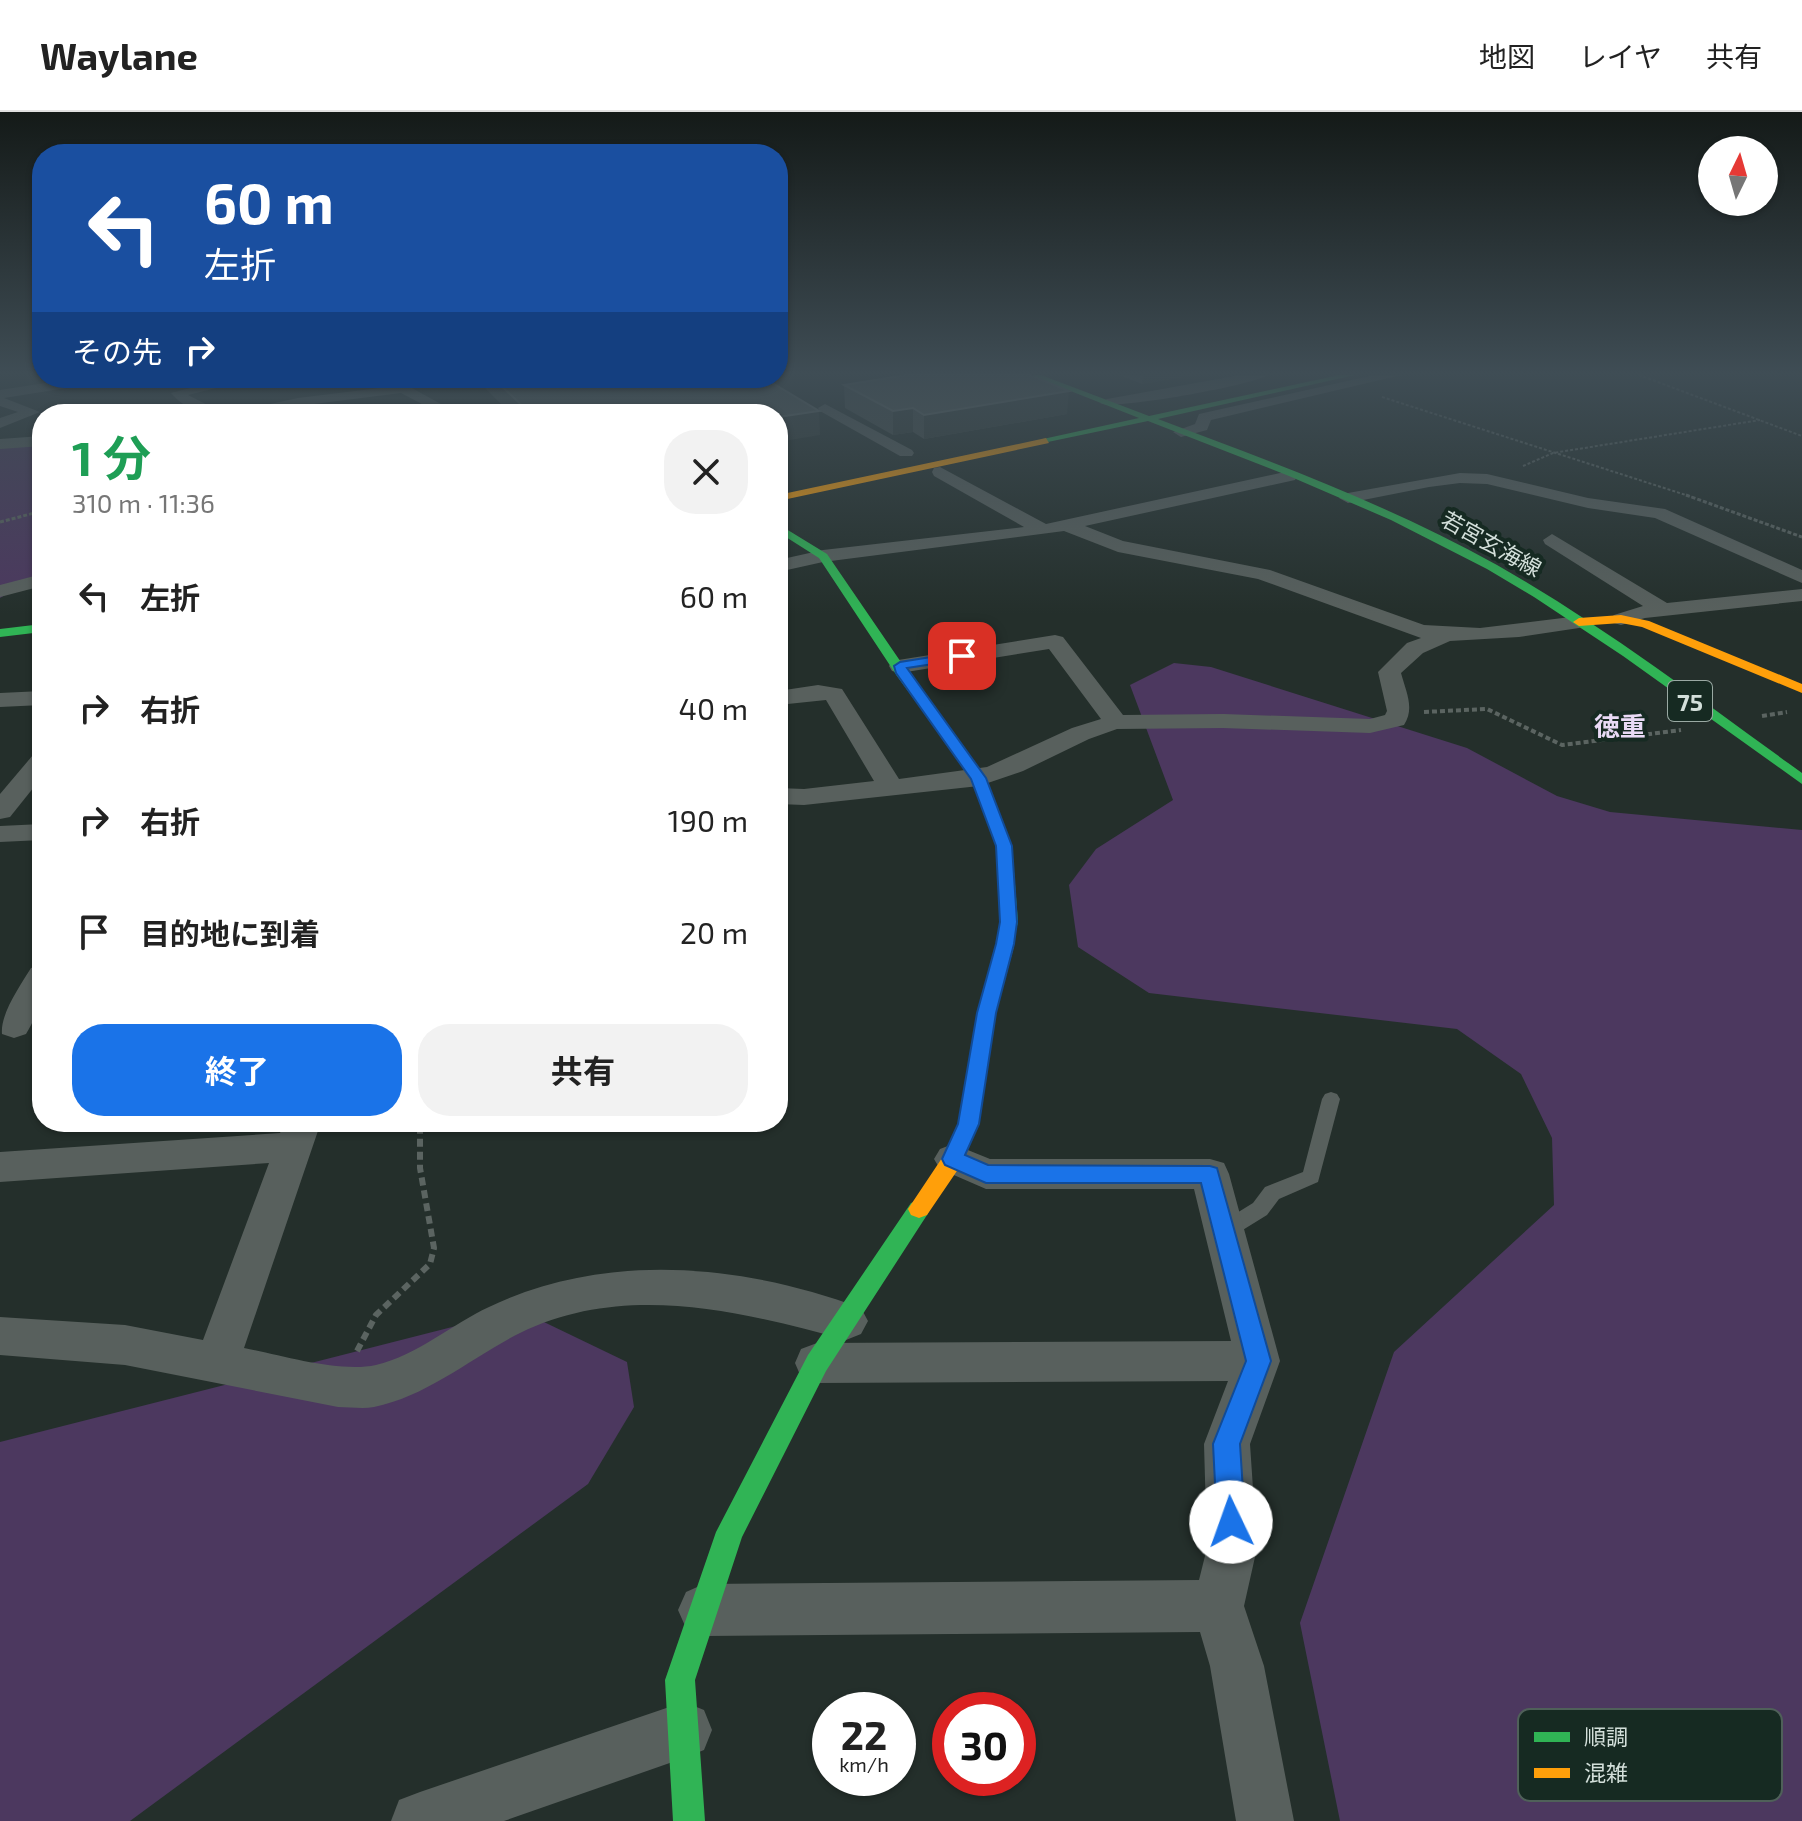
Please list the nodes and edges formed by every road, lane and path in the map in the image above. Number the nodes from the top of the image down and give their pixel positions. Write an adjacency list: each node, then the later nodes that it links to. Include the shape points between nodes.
1 (940, 455): 7 (main road)
2 (967, 455): 8 (main road)
3 (1237, 455): 6 (main road, 若宮玄海線 / 75)
4 (1559, 455): 15 (path)
5 (940, 472): 13 (street)
6 (1289, 476): 9 (main road, 若宮玄海線 / 75); 12 (street)
7 (788, 485)
8 (788, 496)
9 (1348, 498): 19 (street, via 1429,482 1487,479 1659,513); 27 (main road, 若宮玄海線 / 75, via 1445,542)
10 (32, 514): 11 (path)
11 (0, 522)
12 (1065, 525): 13 (street); 30 (street, via 1118,546 1263,574)
13 (1043, 530): 17 (street)
14 (788, 533): 17 (main road)
15 (1802, 537)
16 (1552, 540): 23 (street)
17 (823, 556): 18 (street); 31 (main road)
18 (788, 564)
19 (1802, 577)
20 (32, 583): 21 (street)
21 (0, 591)
22 (1802, 595): 23 (street)
23 (1664, 610): 26 (street)
24 (32, 615): 25 (main road)
25 (0, 619)
26 (1621, 619): 27 (main road); 32 (main road)
27 (1579, 622): 30 (street); 38 (main road, 若宮玄海線 / 75)
28 (32, 629): 29 (main road)
29 (0, 633)
30 (1444, 636): 36 (street, via 1415,648 1389,672)
31 (900, 666): 37 (street, via 1055,642); 42 (main road)
32 (1802, 689)
33 (788, 696): 44 (street, via 834,694)
34 (32, 698): 35 (street)
35 (0, 700)
36 (1399, 711): 37 (street, via 1395,720 1370,726); 38 (path, via 1487,709 1562,745)
37 (1116, 722): 42 (street, via 1092,727 1002,773)
38 (1722, 723): 43 (main road, 若宮玄海線 / 75)
39 (32, 769): 41 (street)
40 (32, 772): 46 (street)
41 (0, 777)
42 (979, 778): 44 (street); 54 (main road, via 1004,846 1009,922 968,1124)
43 (1802, 780)
44 (891, 787): 45 (street)
45 (788, 796)
46 (0, 811)
47 (32, 832): 48 (street)
48 (0, 834)
49 (32, 998): 50 (street)
50 (19, 1026)
51 (1331, 1099): 56 (lane, via 1311,1177 1272,1193 1260,1209)
52 (420, 1132): 62 (path, via 420,1168 434,1248 430,1264 376,1315)
53 (298, 1134): 55 (street); 61 (street)
54 (953, 1159): 56 (street, via 986,1174 1210,1174); 57 (main road)
55 (0, 1167)
56 (1224, 1231): 59 (street)
57 (846, 1321): 60 (main road); 62 (street, via 755,1296 635,1286 585,1293 522,1312 374,1386)
58 (0, 1336): 61 (street, via 125,1345)
59 (1258, 1361): 60 (street); 63 (street, via 1227,1444 1232,1548)
60 (817, 1363): 64 (main road, via 730,1532)
61 (216, 1364): 62 (street)
62 (338, 1386)
63 (1218, 1606): 64 (street); 68 (street, via 1237,1666)
64 (704, 1610): 65 (main road, via 680,1680)
65 (684, 1730): 66 (street); 67 (main road)
66 (420, 1821)
67 (689, 1821)
68 (1265, 1821)

